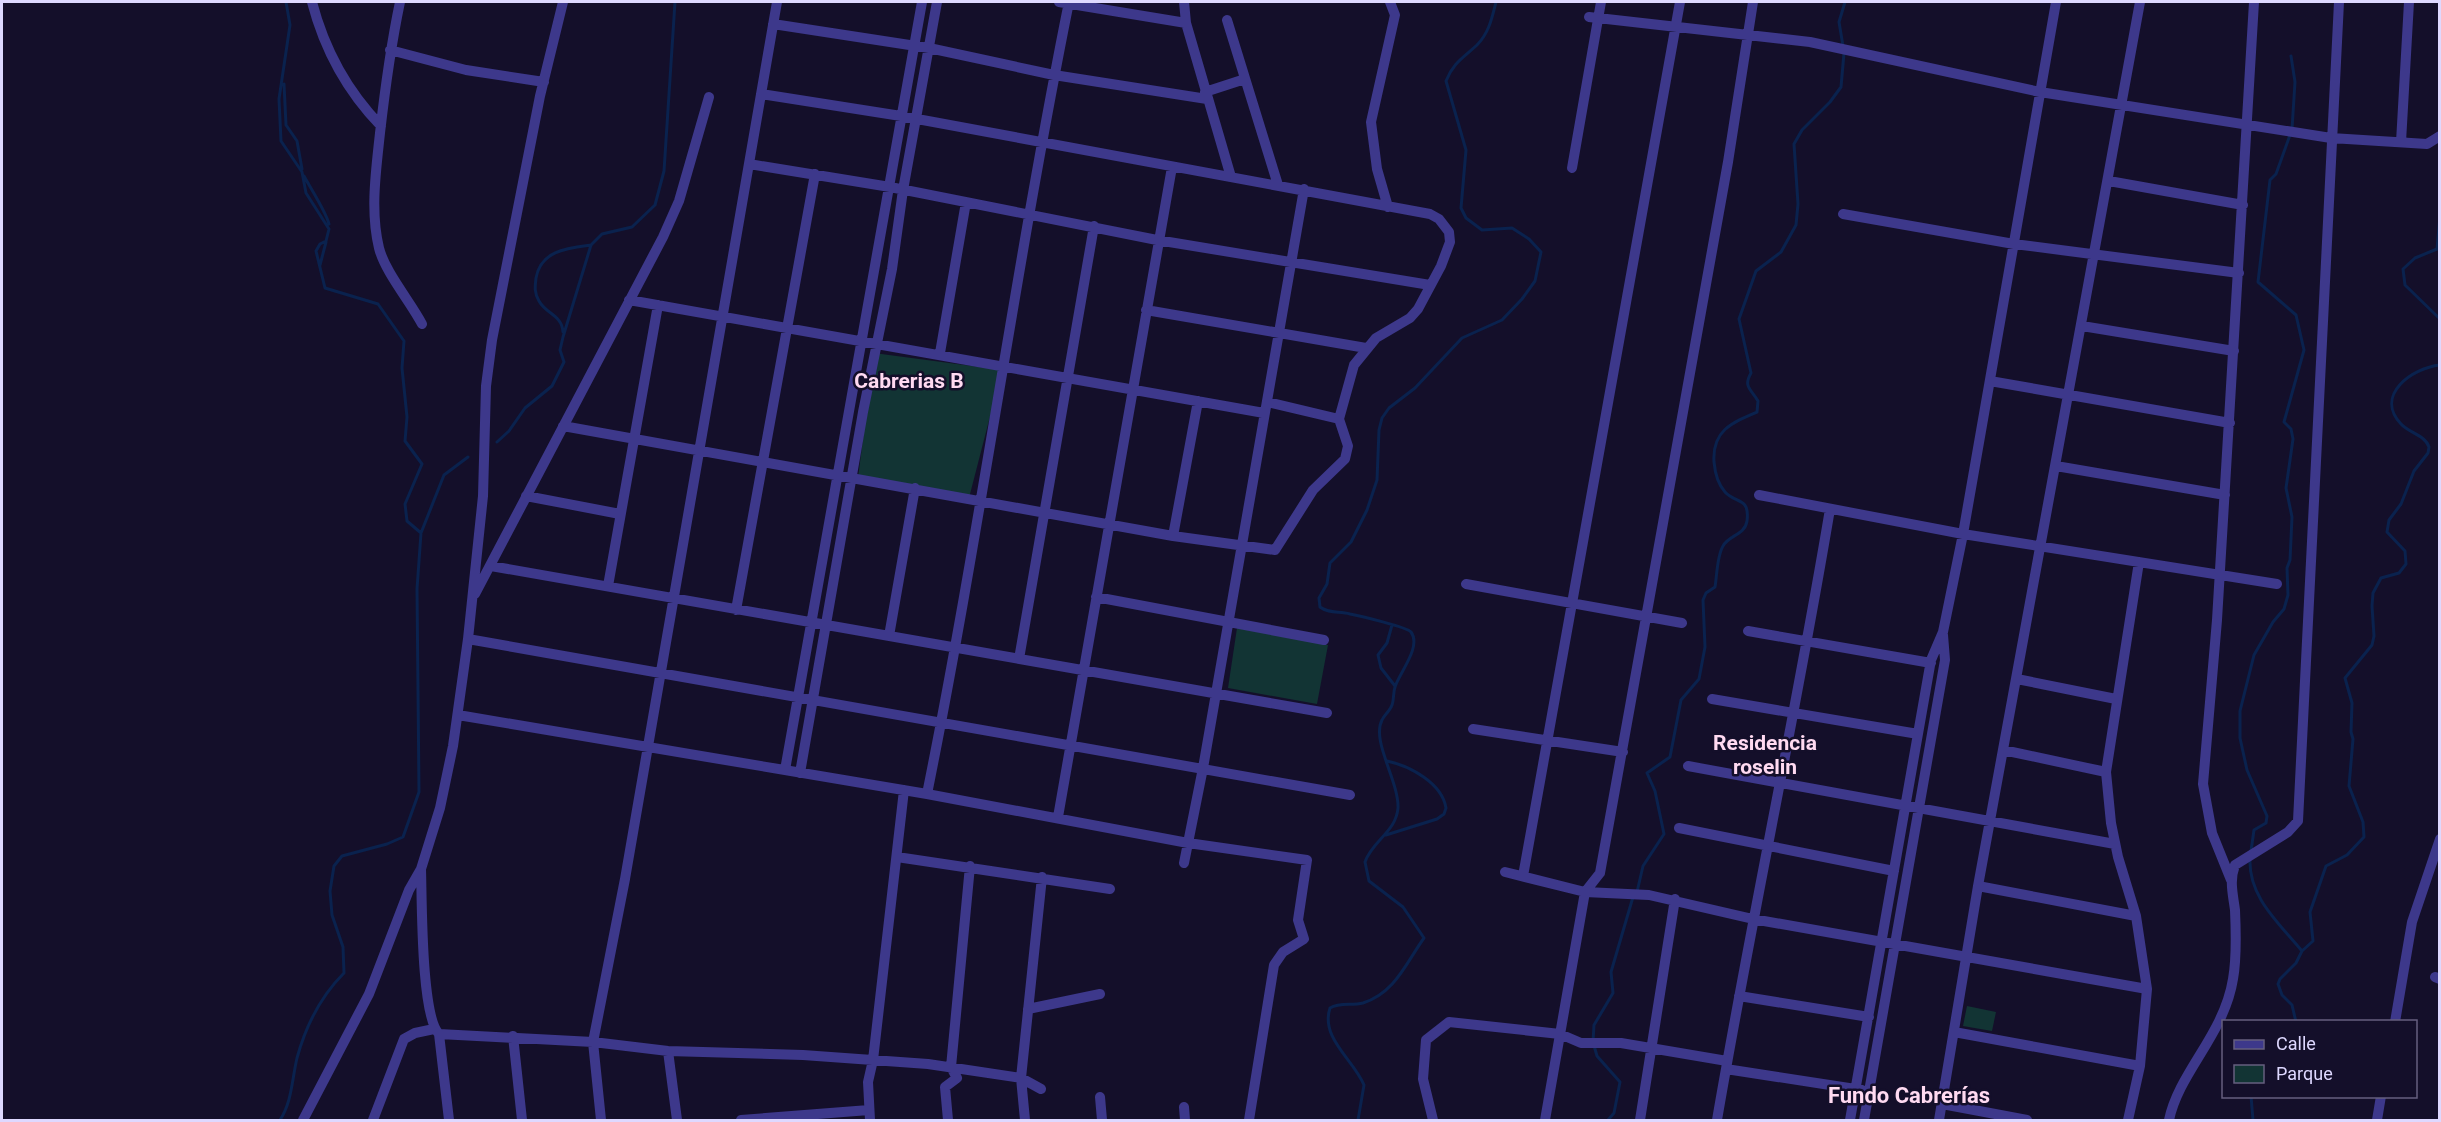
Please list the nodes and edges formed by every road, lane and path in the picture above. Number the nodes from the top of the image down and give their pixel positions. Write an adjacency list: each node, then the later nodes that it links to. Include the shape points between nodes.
1 (312, 2): 38 (street, via 321,36 346,83)
2 (400, 2): 26 (street)
3 (563, 2): 29 (street)
4 (777, 2): 21 (street)
5 (922, 2): 24 (street)
6 (937, 2): 25 (street)
7 (1066, 2): 20 (street); 27 (street)
8 (1185, 2): 20 (street)
9 (1390, 2): 55 (street, via 1395,15 1371,122 1377,169)
10 (1601, 2): 18 (street)
11 (1680, 2): 22 (street)
12 (1753, 2): 23 (street)
13 (2056, 2): 30 (street)
14 (2140, 2): 34 (street)
15 (2254, 2): 37 (street)
16 (2339, 2): 40 (street)
17 (2409, 2): 41 (street)
18 (1593, 17): 22 (street); 45 (street)
19 (1227, 20): 28 (street)
20 (1186, 23): 32 (street)
21 (773, 24): 24 (street); 31 (street)
22 (1676, 27): 23 (street); 116 (street)
23 (1748, 35): 30 (street, via 1810,42); 118 (street)
24 (914, 46): 25 (street); 35 (street)
25 (929, 48): 27 (street); 36 (street)
26 (390, 50): 29 (street, via 466,70); 38 (street)
27 (1054, 75): 32 (street); 42 (street)
28 (1245, 80): 32 (street); 49 (street)
29 (544, 82): 115 (street, via 492,340)
30 (2040, 92): 34 (street); 60 (street)
31 (761, 94): 35 (street); 43 (street)
32 (1206, 95): 47 (street)
33 (709, 97): 65 (street, via 679,201)
34 (2122, 105): 37 (street); 48 (street)
35 (901, 116): 36 (street); 50 (street)
36 (916, 119): 42 (street); 51 (street)
37 (2247, 125): 40 (street); 54 (street)
38 (381, 126): 69 (street, via 375,181 379,250)
39 (2439, 136): 41 (street, via 2427,144)
40 (2331, 138): 41 (street); 178 (street, via 2298,821 2267,847 2239,861)
41 (2401, 142)
42 (1042, 144): 44 (street); 56 (street)
43 (749, 164): 46 (street); 68 (street)
44 (1172, 167): 47 (street); 59 (street)
45 (1572, 168)
46 (814, 174): 50 (street); 71 (street)
47 (1231, 177): 49 (street)
48 (2109, 181): 54 (street); 61 (street)
49 (1278, 185): 52 (street)
50 (890, 187): 51 (street); 73 (street)
51 (903, 189): 53 (street); 74 (street, via 892,269)
52 (1304, 189): 55 (street); 62 (street)
53 (966, 202): 56 (street); 77 (street)
54 (2243, 206): 63 (street)
55 (1388, 207): 64 (street, via 1430,214 1445,225 1450,242)
56 (1030, 213): 58 (street); 78 (street)
57 (1843, 214): 60 (street)
58 (1094, 226): 59 (street); 79 (street)
59 (1157, 240): 62 (street); 67 (street)
60 (2014, 244): 61 (street); 80 (street)
61 (2095, 256): 63 (street); 70 (street)
62 (1292, 260): 64 (street); 72 (street)
63 (2239, 273): 76 (street)
64 (1430, 285): 75 (street, via 1422,304 1410,318)
65 (629, 300): 66 (street); 87 (street)
66 (658, 305): 68 (street); 88 (street)
67 (1146, 310): 72 (street); 81 (street)
68 (722, 316): 71 (street); 89 (street)
69 (422, 324)
70 (2082, 326): 76 (street); 82 (street)
71 (787, 327): 73 (street); 90 (street)
72 (1279, 331): 75 (street); 84 (street)
73 (862, 340): 74 (street); 92 (street)
74 (876, 342): 77 (street); 93 (street)
75 (1366, 348): 85 (street, via 1350,374)
76 (2234, 351): 86 (street)
77 (940, 353): 78 (street)
78 (1003, 364): 79 (street); 98 (street)
79 (1069, 376): 81 (street); 100 (street)
80 (1990, 381): 82 (street); 103 (street)
81 (1133, 390): 83 (street); 102 (street)
82 (2069, 395): 86 (street); 91 (street)
83 (1198, 401): 84 (street); 104 (street)
84 (1265, 407): 85 (street); 105 (street)
85 (1339, 418): 105 (street, via 1348,446 1341,465 1313,490 1275,550)
86 (2230, 423): 96 (street)
87 (563, 426): 88 (street); 97 (street)
88 (634, 436): 89 (street); 101 (street)
89 (698, 449): 90 (street); 113 (street)
90 (764, 462): 92 (street); 117 (street)
91 (2056, 466): 96 (street); 106 (street)
92 (838, 475): 93 (street); 121 (street)
93 (851, 477): 94 (street); 122 (street)
94 (915, 488): 98 (street); 125 (street)
95 (1759, 495): 99 (street)
96 (2225, 495): 109 (street)
97 (526, 496): 101 (street); 108 (street)
98 (980, 501): 100 (street); 129 (street)
99 (1830, 509): 103 (street); 128 (street)
100 (1046, 511): 102 (street); 130 (street)
101 (620, 514): 112 (street)
102 (1109, 523): 104 (street); 114 (street)
103 (1963, 534): 106 (street); 124 (street)
104 (1173, 536): 105 (street)
105 (1241, 546): 119 (street)
106 (2040, 546): 107 (street); 134 (street)
107 (2139, 562): 109 (street); 138 (street)
108 (491, 566): 112 (street); 115 (street)
109 (2220, 575): 111 (street); 178 (street, via 2203,784 2212,832)
110 (1466, 584): 116 (street)
111 (2277, 584)
112 (608, 585): 113 (street)
113 (672, 597): 117 (street); 132 (street)
114 (1096, 597): 119 (street); 133 (street)
115 (472, 599): 126 (street)
116 (1571, 603): 118 (street); 146 (street)
117 (736, 610): 121 (street)
118 (1648, 617): 120 (street); 150 (street)
119 (1229, 621): 127 (street); 135 (street)
120 (1682, 623)
121 (811, 624): 122 (street); 136 (street)
122 (825, 626): 125 (street); 139 (street)
123 (1748, 630): 128 (street)
124 (1943, 632): 131 (street); 161 (street, via 1945,660)
125 (889, 636): 129 (street)
126 (468, 639): 132 (street); 142 (street)
127 (1324, 640)
128 (1808, 641): 131 (street); 141 (street)
129 (955, 647): 130 (street); 143 (street)
130 (1019, 659): 133 (street)
131 (1931, 663): 145 (street)
132 (660, 671): 136 (street); 148 (street)
133 (1083, 671): 135 (street); 147 (street)
134 (2017, 679): 138 (street); 149 (street)
135 (1215, 694): 140 (street); 152 (street)
136 (799, 697): 139 (street); 153 (street)
137 (1712, 699): 141 (street)
138 (2116, 699): 155 (street)
139 (813, 700): 143 (street); 154 (street)
140 (1327, 713)
141 (1795, 713): 145 (street); 156 (street)
142 (458, 715): 148 (street); 172 (street, via 440,808)
143 (942, 721): 147 (street); 158 (street)
144 (1473, 729): 146 (street)
145 (1918, 734): 160 (street)
146 (1546, 740): 150 (street); 176 (street)
147 (1072, 744): 152 (street); 162 (street)
148 (646, 746): 153 (street); 198 (street)
149 (2003, 750): 155 (street); 163 (street)
150 (1623, 752): 181 (street, via 1600,873)
151 (1688, 766): 156 (street)
152 (1203, 768): 159 (street); 166 (street)
153 (784, 770): 154 (street)
154 (800, 772): 157 (street)
155 (2106, 772): 167 (street)
156 (1781, 783): 160 (street); 168 (street)
157 (904, 790): 158 (street); 169 (street)
158 (927, 794): 162 (street)
159 (1350, 795)
160 (1906, 807): 161 (street); 173 (street)
161 (1919, 809): 163 (street); 186 (street)
162 (1058, 817): 166 (street)
163 (1990, 822): 167 (street); 179 (street)
164 (1679, 828): 168 (street)
165 (2439, 839): 175 (street)
166 (1188, 843): 170 (street); 225 (street, via 1307,861 1298,920 1304,939 1284,952 1274,965)
167 (2115, 844): 183 (street)
168 (1768, 846): 173 (street); 184 (street)
169 (897, 857): 171 (street); 201 (street)
170 (1184, 863)
171 (970, 866): 177 (street); 204 (street)
172 (421, 869): 194 (street, via 427,1003); 214 (street, via 355,1025)
173 (1894, 871): 185 (street)
174 (1505, 872): 176 (street)
175 (2434, 873): 193 (street, via 2412,922)
176 (1523, 876): 181 (street)
177 (1042, 877): 180 (street); 191 (street)
178 (2231, 880): 235 (street, via 2235,957 2229,999 2214,1034 2174,1103)
179 (1978, 886): 183 (street); 187 (street)
180 (1110, 889)
181 (1585, 892): 182 (street); 196 (street)
182 (1674, 899): 184 (street); 199 (street)
183 (2136, 916): 188 (street)
184 (1753, 919): 185 (street); 190 (street)
185 (1881, 940): 186 (street); 192 (street)
186 (1896, 943): 187 (street); 208 (street)
187 (1967, 955): 188 (street); 195 (street)
188 (2147, 989): 203 (street)
189 (1100, 994): 191 (street)
190 (1739, 996): 192 (street); 202 (street)
191 (1028, 1009): 205 (street)
192 (1869, 1017): 207 (street)
193 (2394, 1020)
194 (437, 1031): 197 (street); 215 (street, via 415,1033 404,1039); 216 (street)
195 (1954, 1032): 203 (street); 211 (street)
196 (1560, 1034): 199 (street, via 1581,1043); 226 (street, via 1449,1022 1426,1040 1423,1079); 227 (street)
197 (513, 1036): 198 (street); 217 (street)
198 (593, 1042): 200 (street); 218 (street)
199 (1650, 1048): 202 (street); 228 (street)
200 (668, 1051): 201 (street); 219 (street)
201 (873, 1060): 204 (street); 213 (street, via 868,1082)
202 (1727, 1065): 207 (street); 229 (street)
203 (2140, 1066): 234 (street)
204 (951, 1067): 205 (street); 221 (street, via 957,1078 945,1087)
205 (1021, 1078): 206 (street); 222 (street)
206 (1041, 1089)
207 (1856, 1089): 208 (street); 230 (street)
208 (1869, 1091): 231 (street)
209 (1100, 1097): 223 (street)
210 (2381, 1098): 236 (street)
211 (1942, 1104): 232 (street); 233 (street)
212 (1184, 1107): 224 (street)
213 (869, 1115): 220 (street)
214 (303, 1120)
215 (373, 1120)
216 (449, 1120)
217 (522, 1120)
218 (601, 1120)
219 (677, 1120)
220 (741, 1120)
221 (948, 1120)
222 (1025, 1120)
223 (1102, 1120)
224 (1185, 1120)
225 (1249, 1120)
226 (1433, 1120)
227 (1545, 1120)
228 (1640, 1120)
229 (1717, 1120)
230 (1850, 1120)
231 (1864, 1120)
232 (1939, 1120)
233 (2027, 1120)
234 (2128, 1120)
235 (2169, 1120)
236 (2377, 1120)

